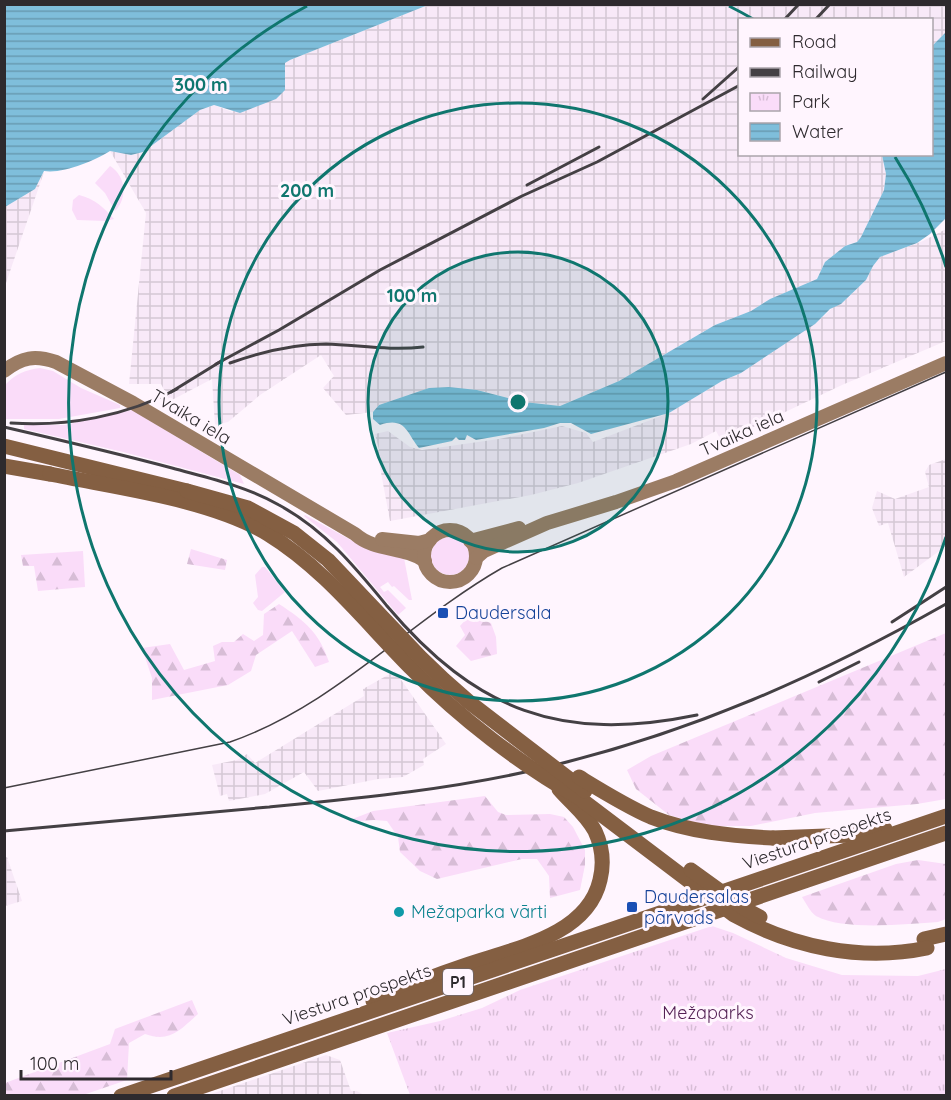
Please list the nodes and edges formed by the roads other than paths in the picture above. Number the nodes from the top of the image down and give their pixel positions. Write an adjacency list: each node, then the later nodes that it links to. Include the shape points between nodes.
1 (946, 363): 5 (street, Tvaika iela, via 676,481)
2 (4, 371): 6 (street, Tvaika iela, via 28,358 56,362)
3 (4, 446): 11 (main road, bridge, via 198,493 248,508 272,520 328,560 420,657 469,702)
4 (4, 465): 12 (main road, bridge, via 184,502 243,521 266,533 320,573 435,692)
5 (548, 523): 8 (street, Tvaika iela); 9 (street, Tvaika iela)
6 (355, 534): 7 (street, Tvaika iela, via 419,543); 10 (street, Tvaika iela, via 374,546)
7 (430, 540): 8 (street, Tvaika iela, via 438,533 454,531); 10 (street)
8 (470, 541): 9 (street)
9 (476, 558): 10 (street, Tvaika iela, via 470,572 454,582 434,576)
10 (425, 561)
11 (542, 757): 13 (main road, bridge, via 650,816 738,837 852,835); 21 (main road, bridge, via 746,909 771,923 859,944)
12 (555, 784): 21 (main road, bridge, via 578,797 734,915 759,929 846,952 910,952); 22 (main road, via 579,809 600,847 602,869 589,907 572,923 543,938 406,987 346,1012)
13 (946, 816): 17 (main road, Viestura prospekts / P1)
14 (946, 833): 16 (main road, Viestura prospekts / P1)
15 (946, 844): 16 (main road)
16 (907, 847): 18 (main road, Viestura prospekts / P1)
17 (772, 875): 18 (main road, via 783,880); 22 (main road, Viestura prospekts / P1)
18 (778, 891): 24 (main road, Viestura prospekts / P1)
19 (946, 934): 21 (main road)
20 (946, 943): 21 (main road)
21 (925, 944)
22 (330, 1025): 23 (main road, Viestura prospekts / P1)
23 (121, 1095)
24 (174, 1095)

